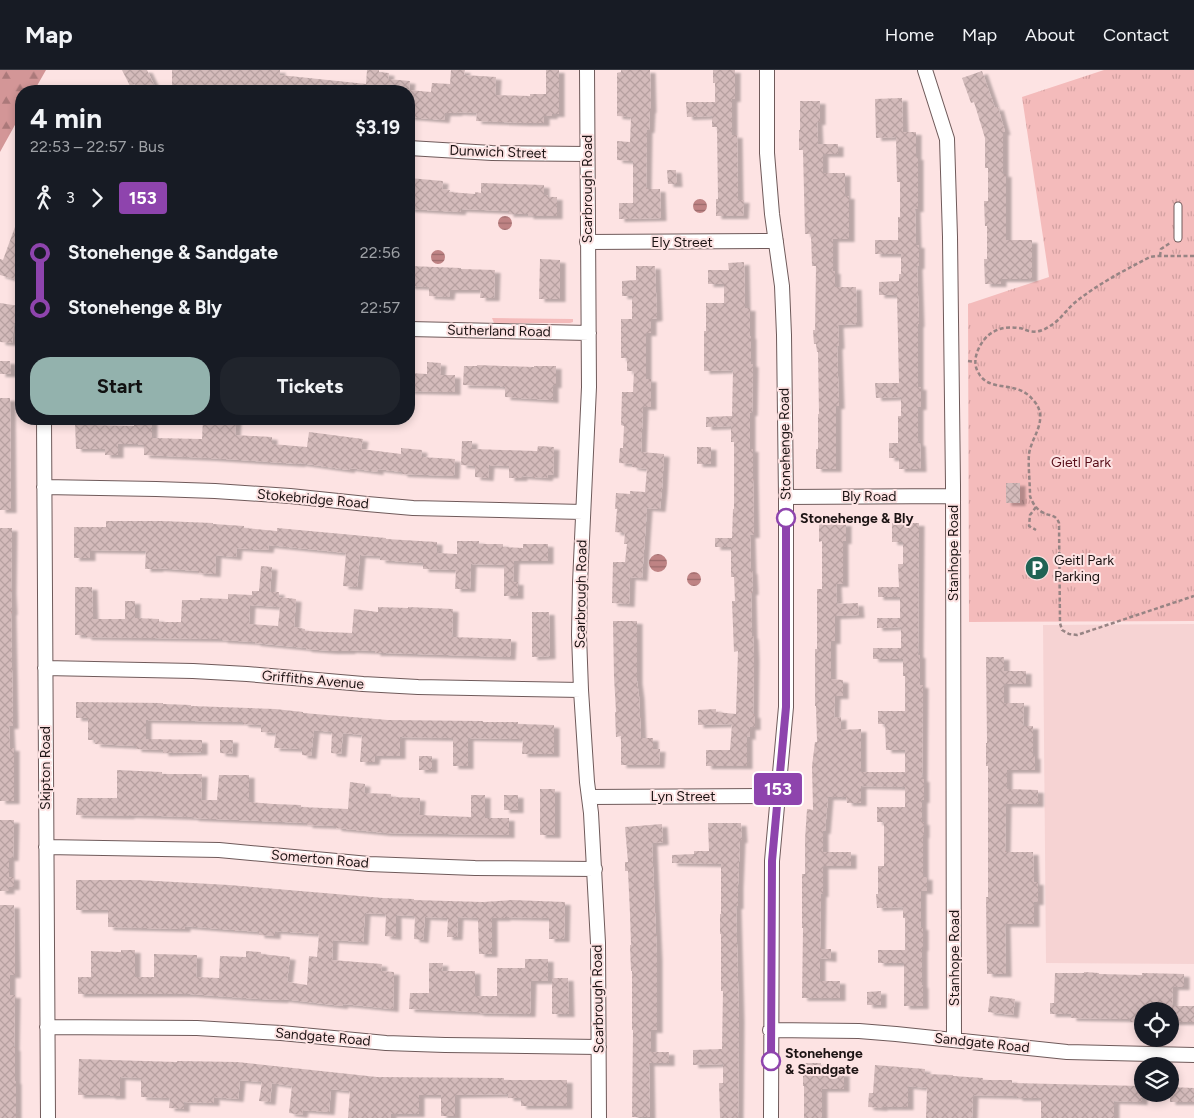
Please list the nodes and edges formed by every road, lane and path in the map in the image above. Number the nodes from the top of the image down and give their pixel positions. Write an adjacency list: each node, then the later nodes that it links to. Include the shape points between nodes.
1 (586, 70): 5 (street, Scarbrough Road)
2 (767, 70): 8 (street, Stonehenge Road, via 767,154)
3 (925, 70): 19 (street, Stanhope Road, via 947,139)
4 (415, 148): 5 (street, Dunwich Street)
5 (587, 154): 9 (street, Scarbrough Road)
6 (1178, 206): 7 (lane)
7 (1178, 238): 10 (path, via 1161,249)
8 (776, 241): 9 (street, Ely Street); 18 (street, Stonehenge Road, via 784,335)
9 (588, 242): 13 (street, Scarbrough Road)
10 (1160, 256): 11 (path); 15 (path, via 1150,257 1098,286 1072,304 1052,325 1040,331 1000,328 992,332 980,346)
11 (1194, 256)
12 (415, 329): 13 (street, Sutherland Road)
13 (589, 333): 21 (street, Scarbrough Road)
14 (968, 361): 15 (path)
15 (976, 362): 20 (path, via 978,372 987,382 1024,392 1038,407 1038,429 1029,454 1030,496)
16 (44, 425): 17 (street, Skipton Road)
17 (44, 487): 21 (street, Stokebridge Road, via 215,491 448,510); 24 (street, Skipton Road)
18 (786, 496): 19 (street, Bly Road); 26 (street, Stonehenge Road, via 786,707)
19 (953, 496): 32 (street, Stanhope Road)
20 (1036, 506): 22 (path, via 1030,515 1029,526); 23 (path, via 1056,517 1059,523 1060,628 1065,633 1077,635)
21 (583, 512): 25 (street, Scarbrough Road, via 579,635)
22 (1036, 530)
23 (1194, 596)
24 (45, 668): 25 (street, Griffiths Avenue, via 247,674 418,687); 28 (street, Skipton Road)
25 (581, 690): 27 (street, Scarbrough Road)
26 (777, 796): 27 (street, Lyn Street); 31 (street, Stonehenge Road, via 772,861)
27 (589, 797): 29 (street, Scarbrough Road)
28 (46, 847): 29 (street, Somerton Road, via 219,850 475,868); 30 (street, Skipton Road)
29 (595, 868): 33 (street, Scarbrough Road)
30 (48, 1026): 33 (street, Sandgate Road, via 197,1028 406,1044); 35 (street, Skipton Road)
31 (770, 1030): 32 (street, Sandgate Road, via 859,1031); 37 (street, Stonehenge Road)
32 (954, 1039): 34 (street, Sandgate Road, via 1067,1052)
33 (599, 1047): 36 (street, Scarbrough Road)
34 (1194, 1055)
35 (48, 1118)
36 (600, 1118)
37 (771, 1118)

